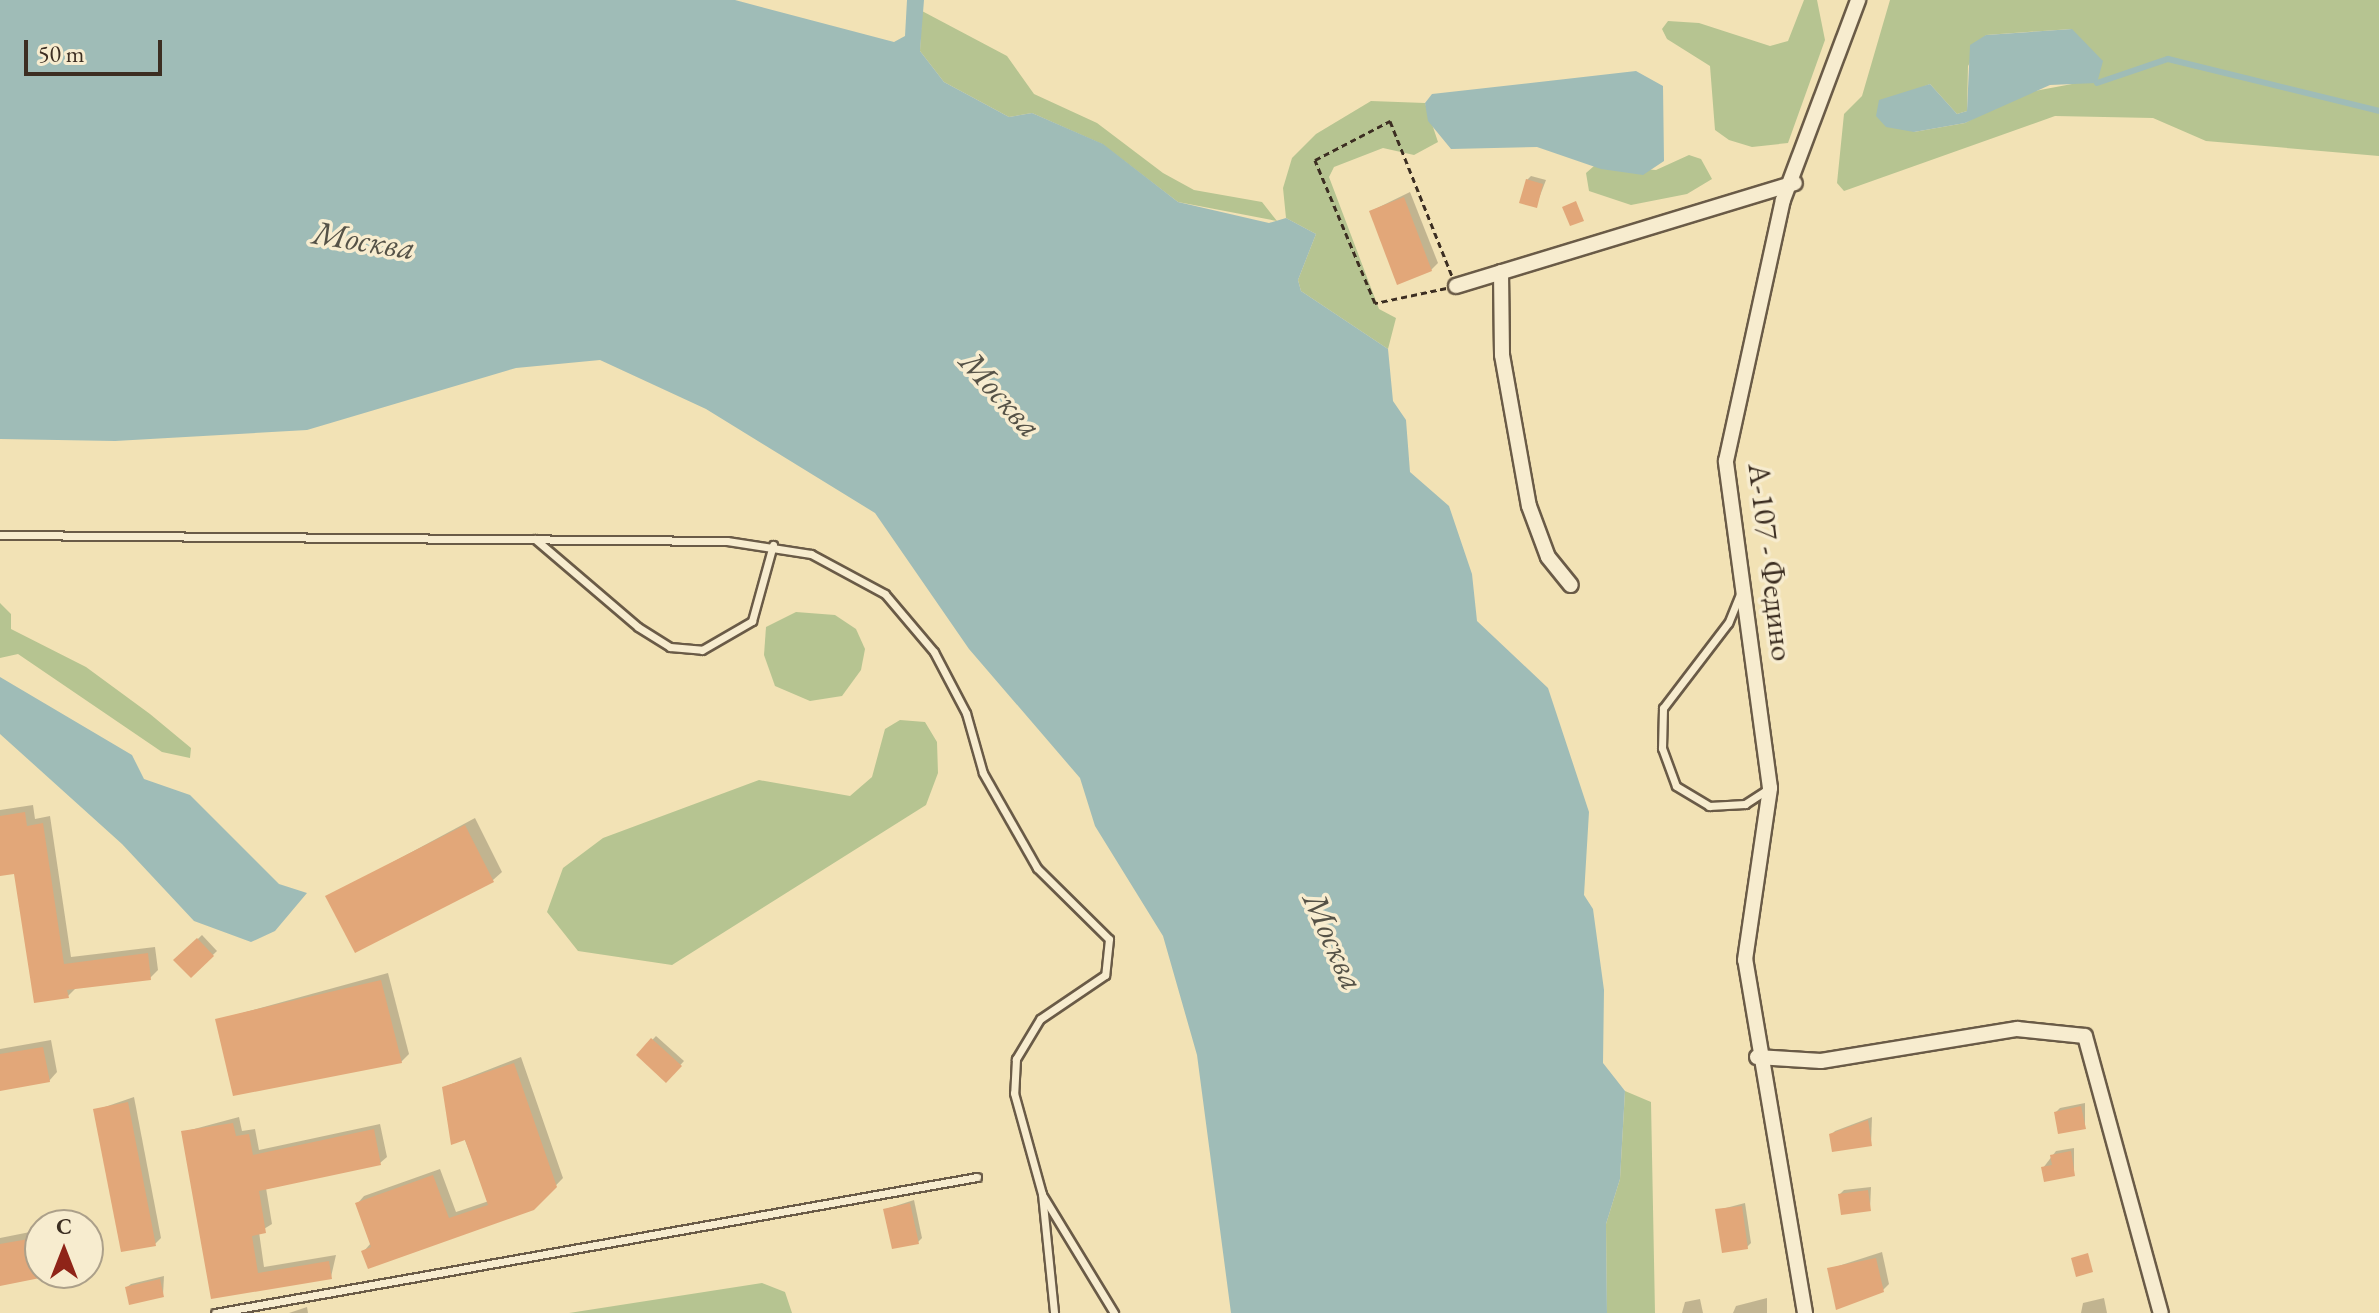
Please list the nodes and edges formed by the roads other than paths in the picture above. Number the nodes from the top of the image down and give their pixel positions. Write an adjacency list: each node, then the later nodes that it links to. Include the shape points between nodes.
1 (1858, 0): 2 (street, А-107 - Федино)
2 (1795, 183): 3 (street); 8 (street, А-107 - Федино, via 1783,200 1726,461)
3 (1501, 272): 4 (street); 9 (street, via 1502,355 1529,506 1548,557)
4 (1456, 286)
5 (0, 535): 6 (lane)
6 (535, 539): 7 (lane); 7 (lane, via 638,627 670,647 702,650 752,621)
7 (773, 545): 13 (lane, via 843,570 885,594 912,624 966,713 983,773 1037,868 1109,939 1105,975 1040,1019 1016,1059 1024,1148)
8 (1744, 584): 10 (street, А-107 - Федино); 10 (lane, via 1728,623 1663,708 1662,748 1676,786 1709,806 1745,804)
9 (1571, 585)
10 (1770, 788): 11 (street, А-107 - Федино, via 1745,960)
11 (1757, 1057): 17 (street, А-107 - Федино); 18 (street, via 1821,1061 2017,1029 2085,1036)
12 (977, 1177): 14 (lane)
13 (1042, 1194): 15 (lane); 16 (lane)
14 (215, 1313)
15 (1054, 1313)
16 (1114, 1313)
17 (1805, 1313)
18 (2161, 1313)

